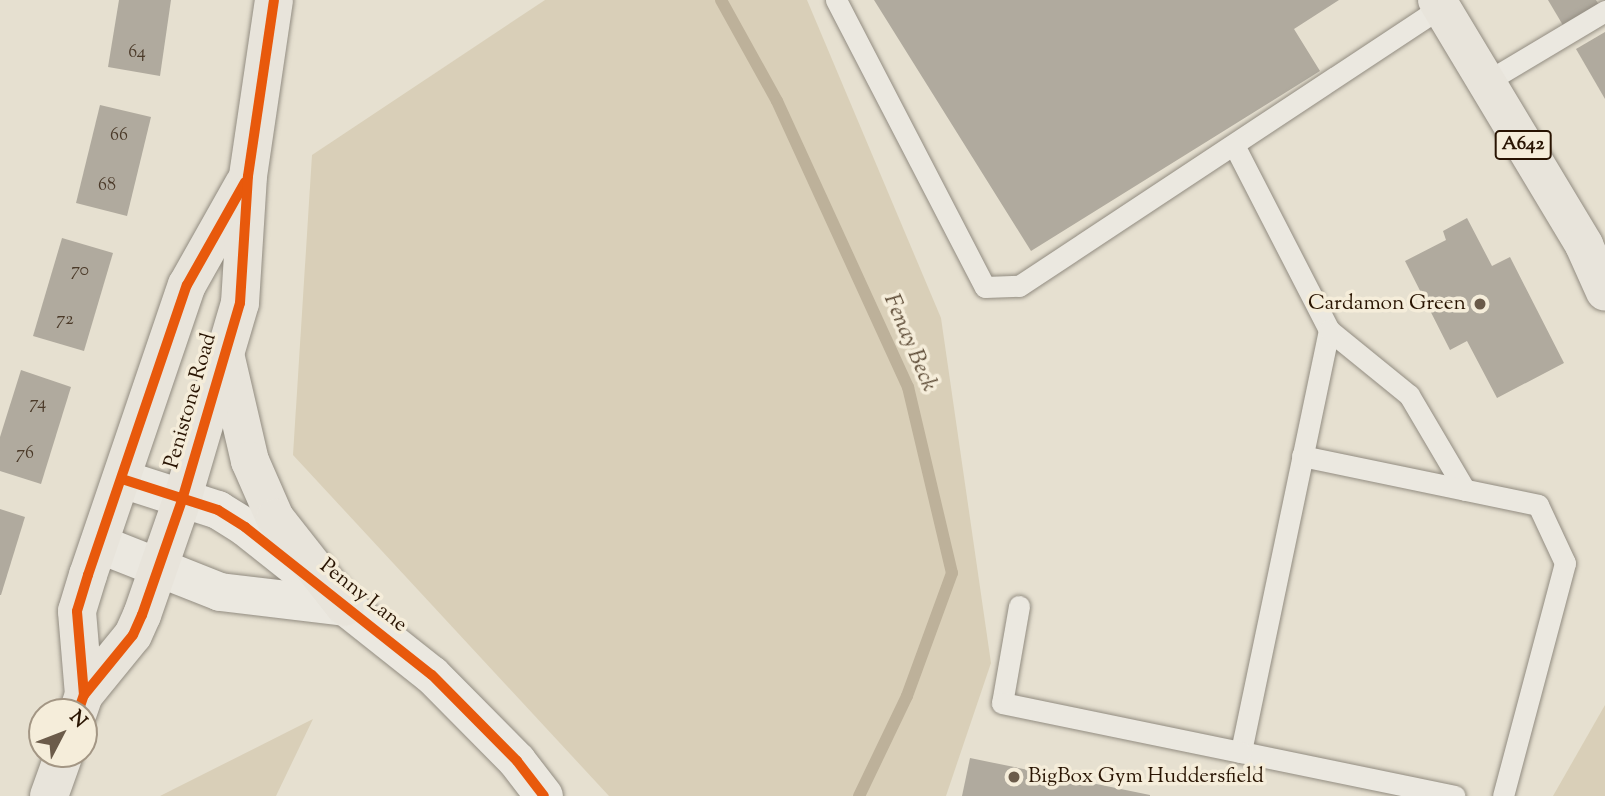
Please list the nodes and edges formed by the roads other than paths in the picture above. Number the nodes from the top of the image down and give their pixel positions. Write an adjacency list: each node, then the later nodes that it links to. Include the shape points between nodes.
1 (274, 0): 7 (highway, Penistone Road)
2 (836, 0): 6 (lane, via 985,287 1018,286)
3 (1439, 4): 5 (highway, A642); 6 (lane)
4 (1605, 10): 5 (lane)
5 (1486, 82): 8 (highway, A642, via 1584,245)
6 (1235, 147): 9 (lane)
7 (248, 176): 10 (highway, Penistone Road, via 240,303); 12 (highway, Penistone Road, via 187,285)
8 (1605, 292)
9 (1329, 330): 11 (lane); 13 (lane, via 1409,395)
10 (225, 356): 14 (highway, Penistone Road); 18 (highway, via 250,461 275,518)
11 (1302, 456): 13 (lane); 21 (lane)
12 (122, 479): 14 (street, Penny Lane); 15 (highway, Penistone Road)
13 (1465, 490): 26 (lane, via 1538,505 1565,563)
14 (182, 499): 16 (highway, Penistone Road); 18 (street, Penny Lane, via 218,510 245,527)
15 (99, 544): 16 (street, Penny Lane); 19 (highway, Penistone Road, via 77,611)
16 (158, 568): 18 (street, Penny Lane, via 245,598); 20 (highway, Penistone Road, via 133,635)
17 (1019, 606): 21 (lane, via 1002,703)
18 (345, 607): 24 (street, Penny Lane, via 432,674 517,761)
19 (81, 698)
20 (85, 698)
21 (1241, 751): 25 (lane)
22 (59, 768): 23 (highway)
23 (49, 796)
24 (544, 796)
25 (1455, 796)
26 (1503, 796)

